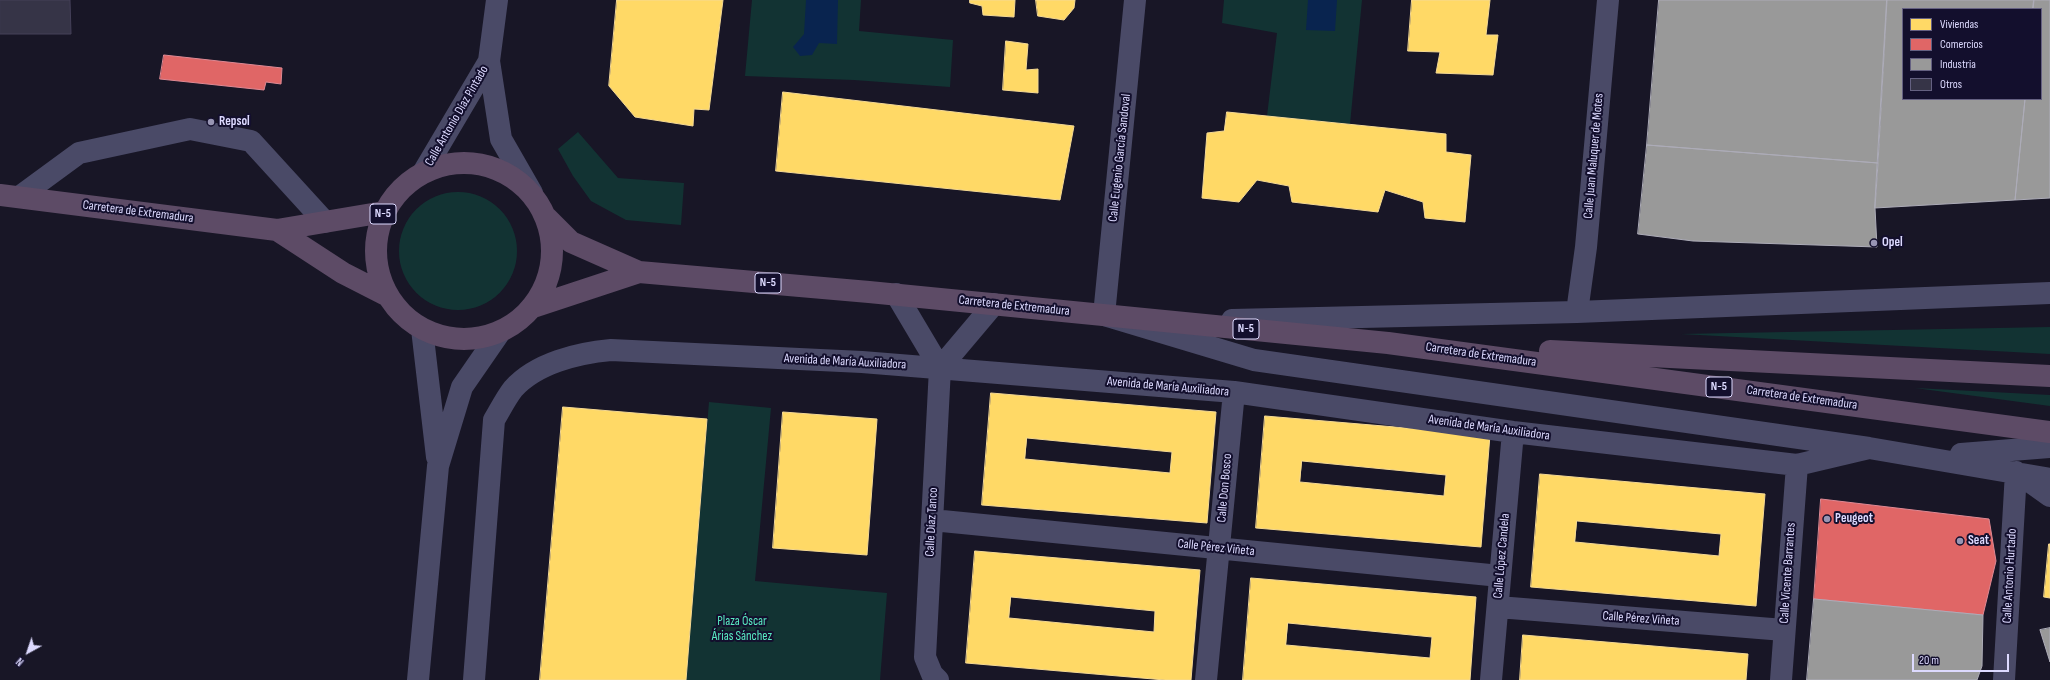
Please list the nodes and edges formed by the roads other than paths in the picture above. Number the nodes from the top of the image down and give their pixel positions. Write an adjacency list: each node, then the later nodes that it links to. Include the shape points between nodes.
1 (497, 0): 4 (street, Calle Antonio Díaz Pintado)
2 (1135, 0): 19 (street, Calle Eugenio García Sandoval)
3 (1608, 0): 18 (street, Calle Juan Maluquer de Motes)
4 (489, 61): 5 (street, Calle Antonio Díaz Pintado); 6 (street, Calle Antonio Díaz Pintado, via 501,139)
5 (424, 171): 6 (highway, Carretera de Extremadura / N-5, via 453,162 482,164 510,174); 8 (highway, Carretera de Extremadura / N-5, via 401,188)
6 (532, 193): 9 (highway, Carretera de Extremadura / N-5)
7 (10, 196): 10 (street, via 79,153 190,129 251,141); 11 (highway, Carretera de Extremadura / N-5)
8 (384, 212): 10 (highway, Carretera de Extremadura / N-5); 15 (highway, Carretera de Extremadura / N-5, via 376,240 377,269)
9 (547, 218): 12 (highway, Carretera de Extremadura / N-5, via 571,242); 17 (highway, Carretera de Extremadura / N-5, via 553,241 552,265 545,287)
10 (325, 222): 11 (highway, Carretera de Extremadura / N-5)
11 (277, 230): 15 (highway, Carretera de Extremadura / N-5, via 343,273)
12 (639, 272): 14 (highway, Carretera de Extremadura / N-5); 17 (highway, Carretera de Extremadura / N-5)
13 (2050, 293): 18 (street)
14 (896, 294): 16 (highway, Carretera de Extremadura / N-5); 24 (street)
15 (388, 296): 21 (highway, Carretera de Extremadura / N-5, via 403,314)
16 (994, 304): 19 (highway, Carretera de Extremadura / N-5); 24 (street)
17 (533, 307): 22 (highway, Carretera de Extremadura / N-5, via 518,322)
18 (1578, 312): 20 (street)
19 (1104, 315): 20 (highway, Carretera de Extremadura / N-5); 30 (street, via 1254,360)
20 (1166, 322): 23 (highway, Carretera de Extremadura / N-5)
21 (422, 328): 22 (highway, Carretera de Extremadura / N-5, via 440,336 461,339 481,338); 33 (street)
22 (500, 332): 33 (street, via 462,387)
23 (1388, 343): 25 (highway, Carretera de Extremadura / N-5, via 1988,375); 28 (highway, Carretera de Extremadura / N-5)
24 (940, 368): 26 (street, Avenida de María Auxiliadora); 37 (street, Calle Díaz Tanco); 44 (street, Avenida de María Auxiliadora, via 611,350 586,352 538,370 514,389 494,420)
25 (2050, 376)
26 (1234, 392): 27 (street, Avenida de María Auxiliadora); 38 (street, Calle Don Bosco)
27 (1513, 432): 32 (street, Avenida de María Auxiliadora); 39 (street, Calle López Candela)
28 (2050, 432)
29 (2050, 447): 31 (street)
30 (1869, 448): 31 (street); 32 (street, Avenida de María Auxiliadora)
31 (1920, 456): 34 (street)
32 (1797, 465): 41 (street, Calle Vicente Barrantes)
33 (438, 466): 43 (street)
34 (2016, 472): 35 (street); 36 (street); 48 (street, Calle Antonio Hurtado)
35 (2050, 478)
36 (2050, 496)
37 (932, 520): 38 (street, Calle Pérez Viñeta); 42 (street, Calle Díaz Tanco, via 925,657)
38 (1219, 548): 39 (street, Calle Pérez Viñeta); 45 (street, Calle Don Bosco)
39 (1500, 576): 40 (street, Calle López Candela)
40 (1498, 607): 41 (street, Calle Pérez Viñeta); 46 (street, Calle López Candela)
41 (1784, 630): 47 (street, Calle Vicente Barrantes)
42 (935, 677)
43 (418, 680)
44 (474, 680)
45 (1206, 680)
46 (1491, 680)
47 (1781, 680)
48 (2004, 680)

